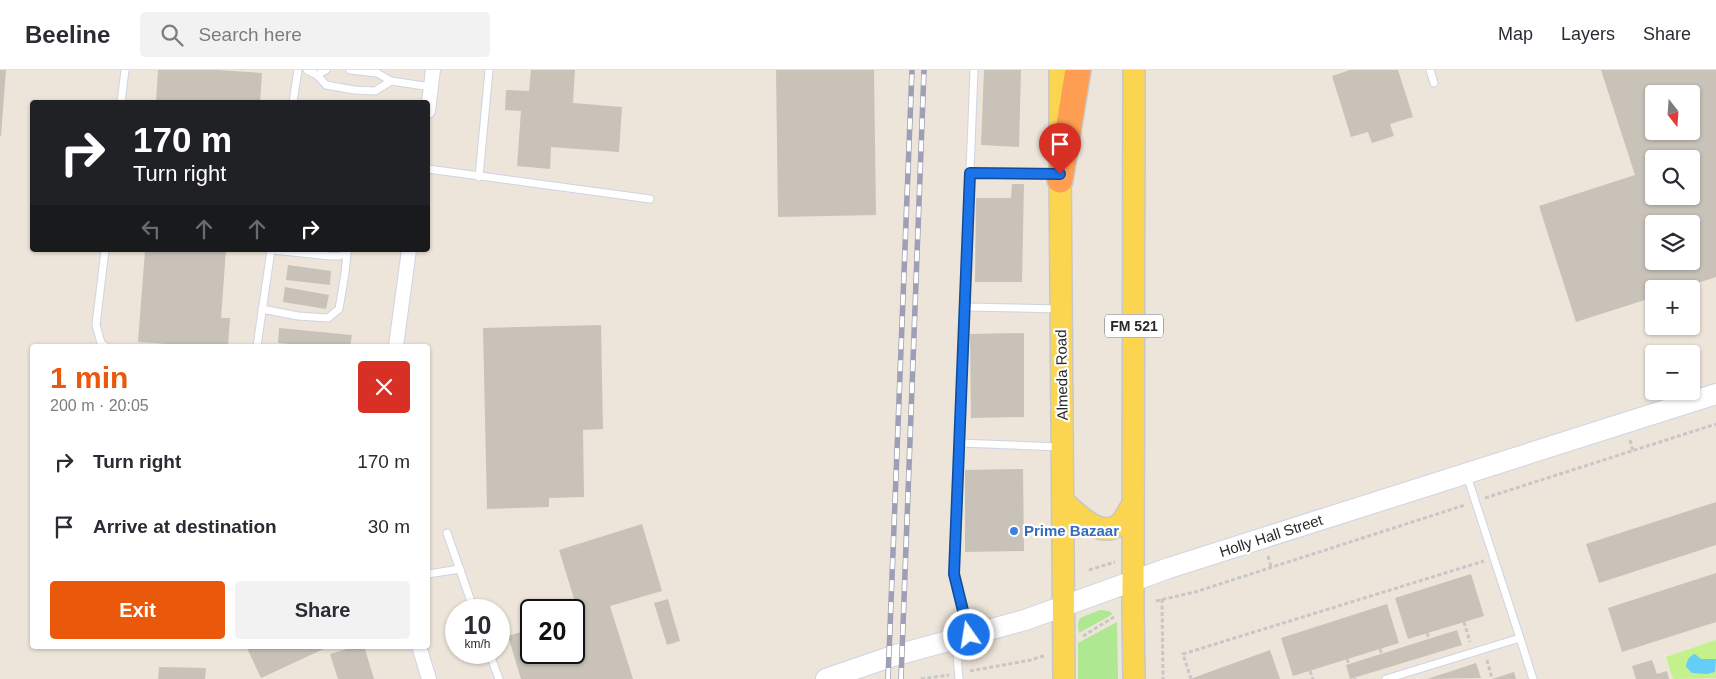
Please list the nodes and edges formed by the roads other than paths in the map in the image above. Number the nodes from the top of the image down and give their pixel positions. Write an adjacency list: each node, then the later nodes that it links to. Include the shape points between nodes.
1 (125, 70): 17 (lane)
2 (298, 70): 18 (lane)
3 (307, 70): 13 (lane)
4 (326, 70): 13 (lane)
5 (350, 70): 14 (lane, via 377,73)
6 (433, 70): 16 (street)
7 (489, 70): 22 (lane)
8 (974, 70): 21 (lane)
9 (1060, 70): 23 (main road, Almeda Road)
10 (1078, 70): 23 (highway)
11 (1134, 70): 42 (main road, FM 521)
12 (1430, 70): 15 (lane)
13 (317, 74): 14 (lane, via 326,85 354,90 375,91)
14 (391, 81): 16 (lane)
15 (1434, 83)
16 (431, 87): 19 (street)
17 (121, 100)
18 (293, 100)
19 (429, 100)
20 (430, 169): 22 (lane)
21 (970, 173): 23 (lane); 31 (lane)
22 (478, 176): 24 (lane)
23 (1060, 177): 32 (main road, Almeda Road)
24 (650, 199)
25 (105, 252): 34 (lane, via 96,325)
26 (272, 252): 33 (lane)
27 (291, 252): 28 (lane, via 339,256)
28 (345, 252)
29 (347, 252): 33 (lane, via 339,309 328,318)
30 (409, 252): 36 (street)
31 (965, 307): 32 (lane); 38 (lane)
32 (1061, 309): 39 (main road, Almeda Road)
33 (262, 310): 35 (lane)
34 (103, 344)
35 (257, 344)
36 (396, 344)
37 (1716, 394): 40 (street, Holly Hall Street)
38 (960, 443): 39 (lane); 49 (lane, via 954,574)
39 (1062, 447): 41 (main road, Almeda Road)
40 (1466, 473): 46 (street, Holly Hall Street); 50 (lane)
41 (1063, 501): 42 (main road, via 1099,528 1120,524); 48 (main road, Almeda Road)
42 (1133, 504): 46 (main road, FM 521)
43 (447, 533): 44 (lane)
44 (460, 569): 45 (lane); 47 (lane)
45 (430, 574)
46 (1133, 581): 48 (street, Holly Hall Street); 58 (main road, FM 521)
47 (470, 599)
48 (1063, 606): 49 (street, Holly Hall Street); 57 (main road, Almeda Road)
49 (962, 637): 53 (lane); 54 (street, Holly Hall Street, via 893,656)
50 (1520, 638): 59 (lane); 60 (lane)
51 (420, 649): 55 (street)
52 (493, 664): 56 (lane)
53 (959, 676)
54 (832, 678)
55 (429, 679)
56 (499, 679)
57 (1064, 679)
58 (1134, 679)
59 (1386, 679)
60 (1533, 679)

